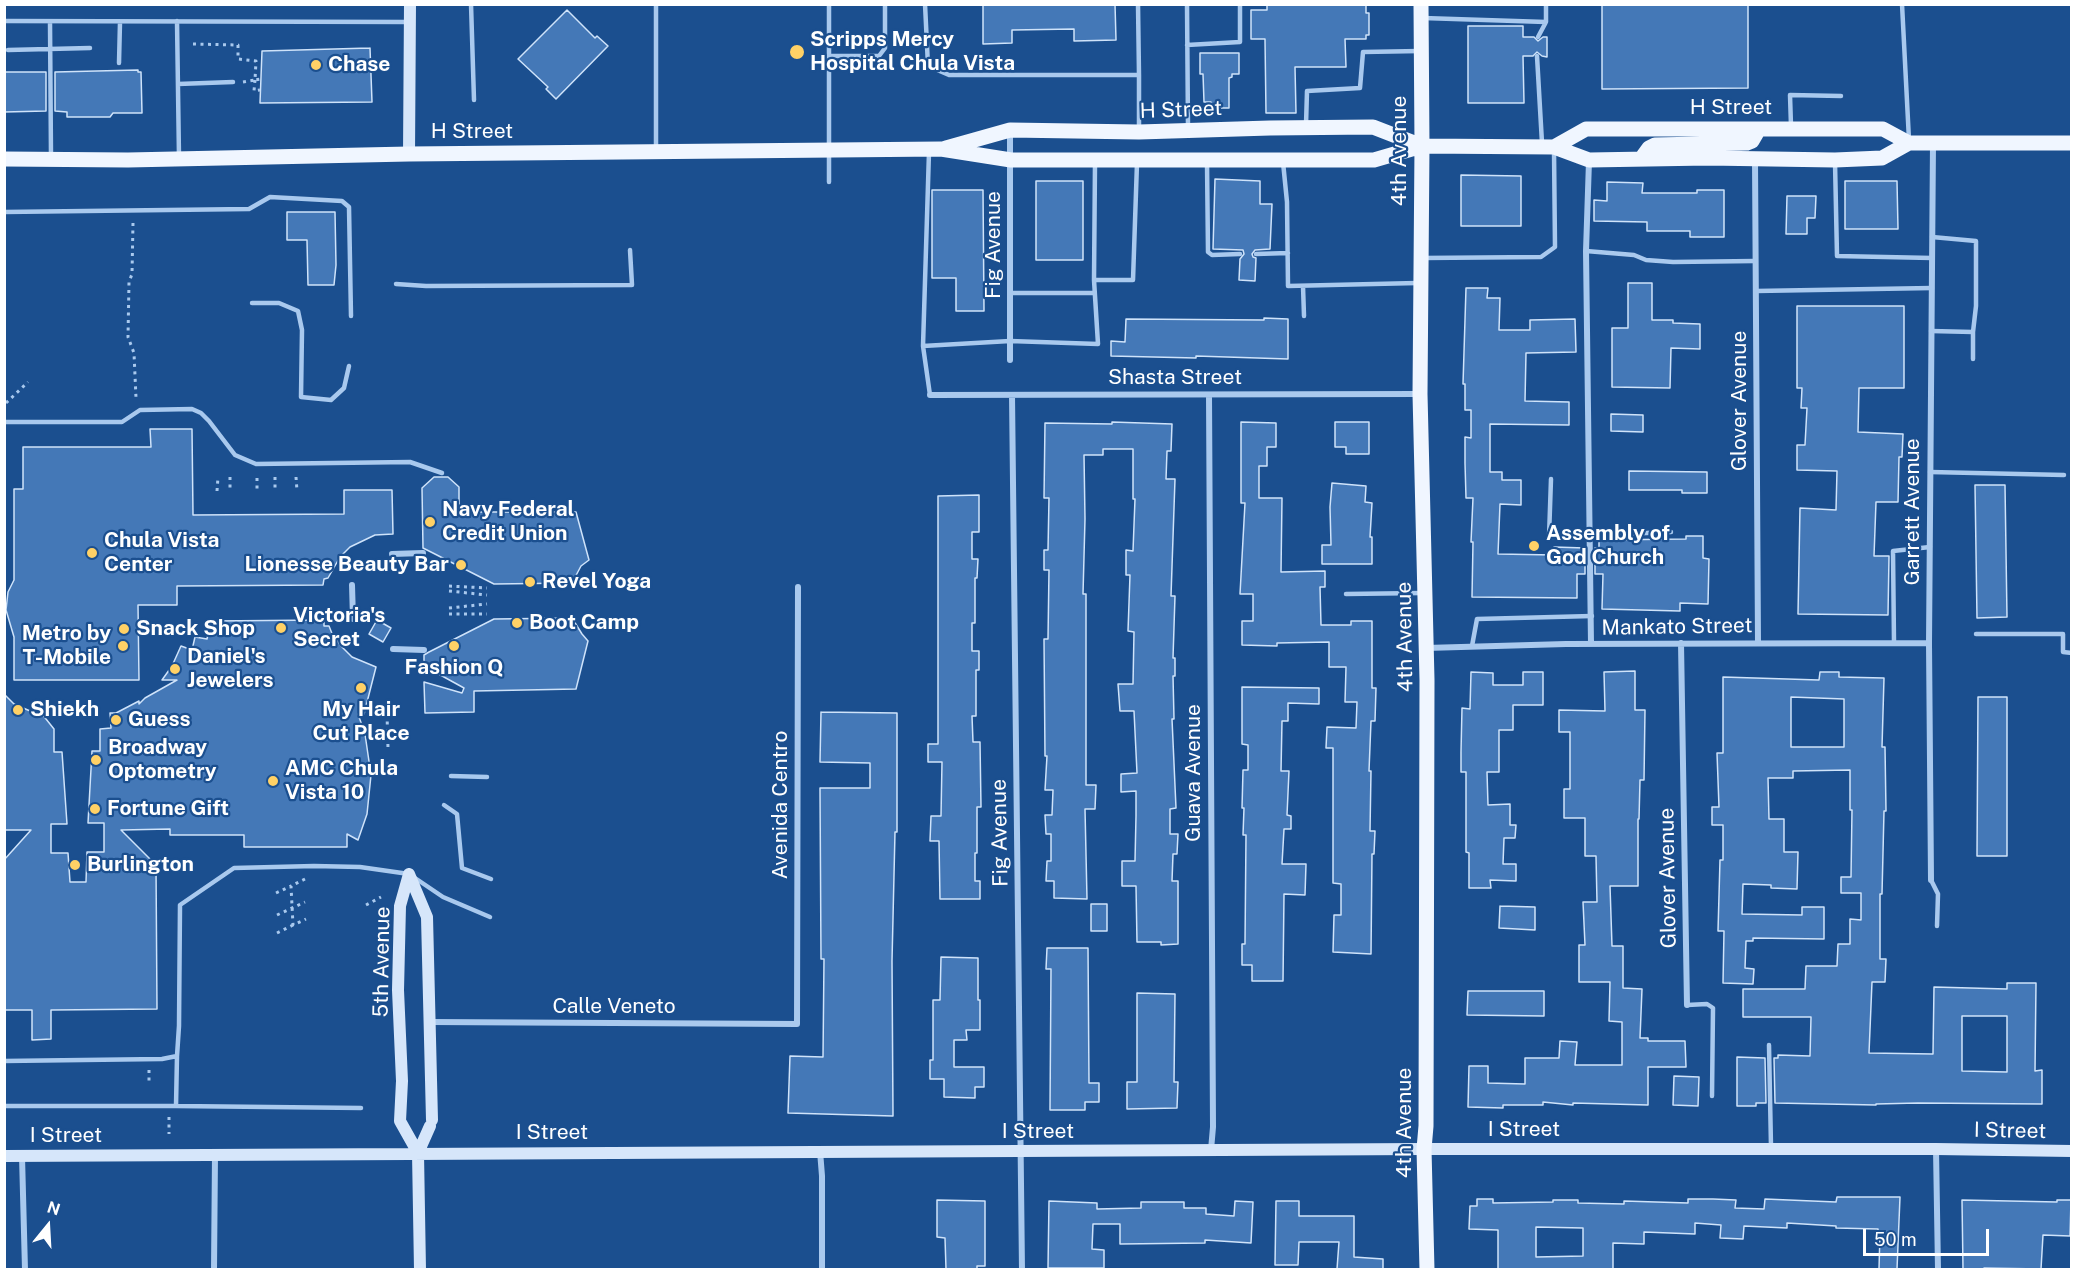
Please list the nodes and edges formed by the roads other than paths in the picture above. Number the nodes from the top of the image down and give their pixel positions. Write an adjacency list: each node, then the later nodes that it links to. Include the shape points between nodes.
1 (410, 4): 17 (street)
2 (471, 4): 32 (lane)
3 (656, 4): 46 (lane)
4 (829, 4): 25 (lane)
5 (885, 4): 25 (lane, via 885,48 879,56)
6 (925, 4): 28 (lane, via 928,66 949,75)
7 (1138, 4): 28 (lane)
8 (1186, 4): 20 (lane)
9 (1240, 4): 20 (lane, via 1240,42)
10 (1546, 4): 18 (lane)
11 (1902, 4): 39 (lane)
12 (1421, 11): 18 (lane); 24 (main road, 4th Avenue)
13 (4, 21): 15 (lane)
14 (177, 21): 16 (lane); 17 (lane); 30 (lane)
15 (50, 22): 16 (lane); 21 (lane)
16 (120, 22): 27 (lane)
17 (410, 22): 47 (street)
18 (1546, 22): 19 (lane)
19 (1538, 37)
20 (1187, 45): 37 (lane)
21 (50, 48): 22 (lane); 23 (lane); 52 (lane)
22 (90, 48)
23 (8, 50)
24 (1421, 51): 33 (lane, via 1363,52 1360,88 1307,91); 42 (main road, 4th Avenue)
25 (829, 56): 45 (lane)
26 (1537, 56): 43 (lane)
27 (119, 63)
28 (1139, 75): 38 (lane)
29 (232, 82): 30 (lane)
30 (178, 84): 49 (lane)
31 (1841, 96): 35 (lane, via 1791,95)
32 (474, 100)
33 (1306, 128): 37 (main road, H Street); 42 (main road, H Street, via 1373,127)
34 (1759, 129): 35 (main road, H Street); 43 (main road, H Street, via 1586,129); 50 (main road, via 1747,143 1655,145)
35 (1791, 129): 39 (main road, H Street, via 1883,129)
36 (1010, 130): 38 (main road, H Street); 44 (main road, H Street); 53 (street, Fig Avenue)
37 (1188, 130): 38 (main road, H Street)
38 (1138, 132)
39 (1909, 143): 40 (main road, H Street); 59 (main road, H Street, via 1882,158)
40 (1933, 143): 41 (main road, H Street); 62 (street, Garrett Avenue)
41 (2072, 143)
42 (1422, 146): 43 (main road, H Street); 57 (main road, H Street, via 1374,160); 68 (main road, 4th Avenue)
43 (1548, 147): 58 (main road, H Street); 68 (lane, via 1555,247 1541,257)
44 (935, 149): 45 (main road, H Street); 53 (main road, H Street); 85 (lane)
45 (828, 150): 46 (main road, H Street); 60 (lane)
46 (656, 152): 47 (main road, H Street)
47 (409, 154): 49 (main road, H Street)
48 (4, 159): 52 (main road, H Street)
49 (179, 159): 52 (main road, H Street)
50 (1641, 159): 51 (main road, H Street); 58 (main road, H Street)
51 (1755, 159): 59 (main road, H Street); 70 (street, Glover Avenue)
52 (51, 160)
53 (1011, 160): 54 (main road, H Street); 78 (street, Fig Avenue)
54 (1095, 160): 55 (main road, H Street); 71 (lane)
55 (1137, 160): 56 (main road, H Street); 71 (lane, via 1133,280)
56 (1207, 160): 57 (main road, H Street); 66 (lane, via 1208,252)
57 (1283, 160): 65 (lane)
58 (1588, 160): 64 (street)
59 (1835, 160): 69 (lane, via 1837,256)
60 (829, 182)
61 (4, 212): 80 (lane, via 249,209 270,196 342,201 349,207)
62 (1932, 237): 69 (street, Garrett Avenue); 83 (lane, via 1976,241)
63 (630, 250): 73 (lane, via 632,285)
64 (1586, 251): 70 (lane, via 1673,262); 99 (street)
65 (1288, 253): 67 (lane); 74 (lane, via 1288,286)
66 (1240, 254)
67 (1256, 254)
68 (1421, 258): 72 (main road, 4th Avenue)
69 (1932, 258): 75 (street, Garrett Avenue)
70 (1755, 261): 76 (street, Glover Avenue)
71 (1094, 280): 77 (lane)
72 (1421, 283): 74 (lane); 89 (main road, 4th Avenue)
73 (396, 284)
74 (1303, 286): 81 (lane)
75 (1932, 288): 76 (lane); 82 (street, Garrett Avenue)
76 (1756, 291): 110 (street, Glover Avenue)
77 (1094, 292): 78 (lane); 84 (lane, via 1098,344)
78 (1010, 293): 84 (street, Fig Avenue)
79 (252, 303): 88 (lane, via 279,303 298,311 302,330 301,398 331,400 344,388)
80 (351, 316)
81 (1304, 316)
82 (1930, 331): 83 (lane); 94 (street, Garrett Avenue)
83 (1973, 332): 86 (lane)
84 (1010, 341): 85 (lane); 87 (street, Fig Avenue)
85 (923, 346): 90 (lane)
86 (1974, 359)
87 (1010, 360)
88 (349, 366)
89 (1420, 394): 92 (street, Shasta Street); 105 (main road, 4th Avenue)
90 (930, 395): 91 (street, Shasta Street)
91 (1012, 395): 92 (street, Shasta Street); 144 (street, Fig Avenue)
92 (1209, 395): 140 (street, Guava Avenue, via 1213,1127)
93 (4, 422): 95 (lane, via 122,422 140,410 192,409 209,421 235,455 256,464 410,462)
94 (1930, 472): 96 (lane); 100 (street, Garrett Avenue)
95 (442, 473)
96 (2064, 475)
97 (1551, 479): 99 (lane, via 1549,537)
98 (1671, 532): 99 (lane)
99 (1590, 535): 107 (street)
100 (1930, 547): 112 (lane, via 1893,551); 113 (street, Garrett Avenue)
101 (393, 554): 102 (street)
102 (423, 554)
103 (352, 585): 108 (street)
104 (798, 587): 130 (street, Avenida Centro)
105 (1425, 593): 106 (lane); 116 (main road, 4th Avenue)
106 (1346, 594)
107 (1592, 616): 114 (street); 115 (lane, via 1477,619)
108 (353, 619)
109 (1976, 634): 119 (lane, via 2063,634 2063,652)
110 (1758, 642): 111 (street, Mankato Street); 112 (street, Mankato Street)
111 (1681, 643): 114 (street, Mankato Street); 128 (street, Glover Avenue)
112 (1894, 643): 113 (street, Mankato Street)
113 (1929, 643): 125 (street, Garrett Avenue)
114 (1591, 644): 115 (street, Mankato Street)
115 (1472, 646): 116 (street, Mankato Street)
116 (1425, 648): 138 (main road, 4th Avenue)
117 (393, 649): 118 (street)
118 (424, 650)
119 (2072, 653)
120 (451, 776): 121 (lane)
121 (487, 777)
122 (444, 805): 124 (lane, via 457,814 462,868)
123 (409, 874): 126 (lane, via 444,897); 129 (street, 5th Avenue, via 427,917); 132 (lane, via 360,867 234,868 180,905); 145 (street, 5th Avenue, via 400,906 400,1121)
124 (491, 879)
125 (1931, 880): 127 (lane, via 1938,894)
126 (490, 917)
127 (1937, 926)
128 (1687, 1005): 134 (lane, via 1707,1004 1713,1008)
129 (429, 1022): 130 (street, Calle Veneto); 145 (street, 5th Avenue, via 431,1123)
130 (798, 1024)
131 (1769, 1046): 141 (lane)
132 (177, 1056): 133 (lane); 136 (lane)
133 (4, 1061)
134 (1712, 1096)
135 (4, 1106): 136 (lane)
136 (176, 1106): 137 (lane)
137 (361, 1108)
138 (1424, 1149): 140 (street, I Street); 141 (street, I Street); 154 (main road, 4th Avenue)
139 (1936, 1149): 141 (street, I Street); 143 (street, I Street); 155 (street)
140 (1210, 1150): 144 (street, I Street)
141 (1771, 1150)
142 (820, 1151): 144 (street, I Street); 145 (street, I Street); 152 (street)
143 (2072, 1151)
144 (1020, 1152): 153 (street, Fig Avenue)
145 (418, 1153): 146 (street, I Street); 151 (street, 5th Avenue)
146 (215, 1154): 148 (street, I Street); 150 (street)
147 (4, 1156): 148 (street, I Street)
148 (22, 1156): 149 (street)
149 (24, 1269)
150 (214, 1269)
151 (420, 1269)
152 (822, 1269)
153 (1022, 1269)
154 (1427, 1269)
155 (1938, 1269)

